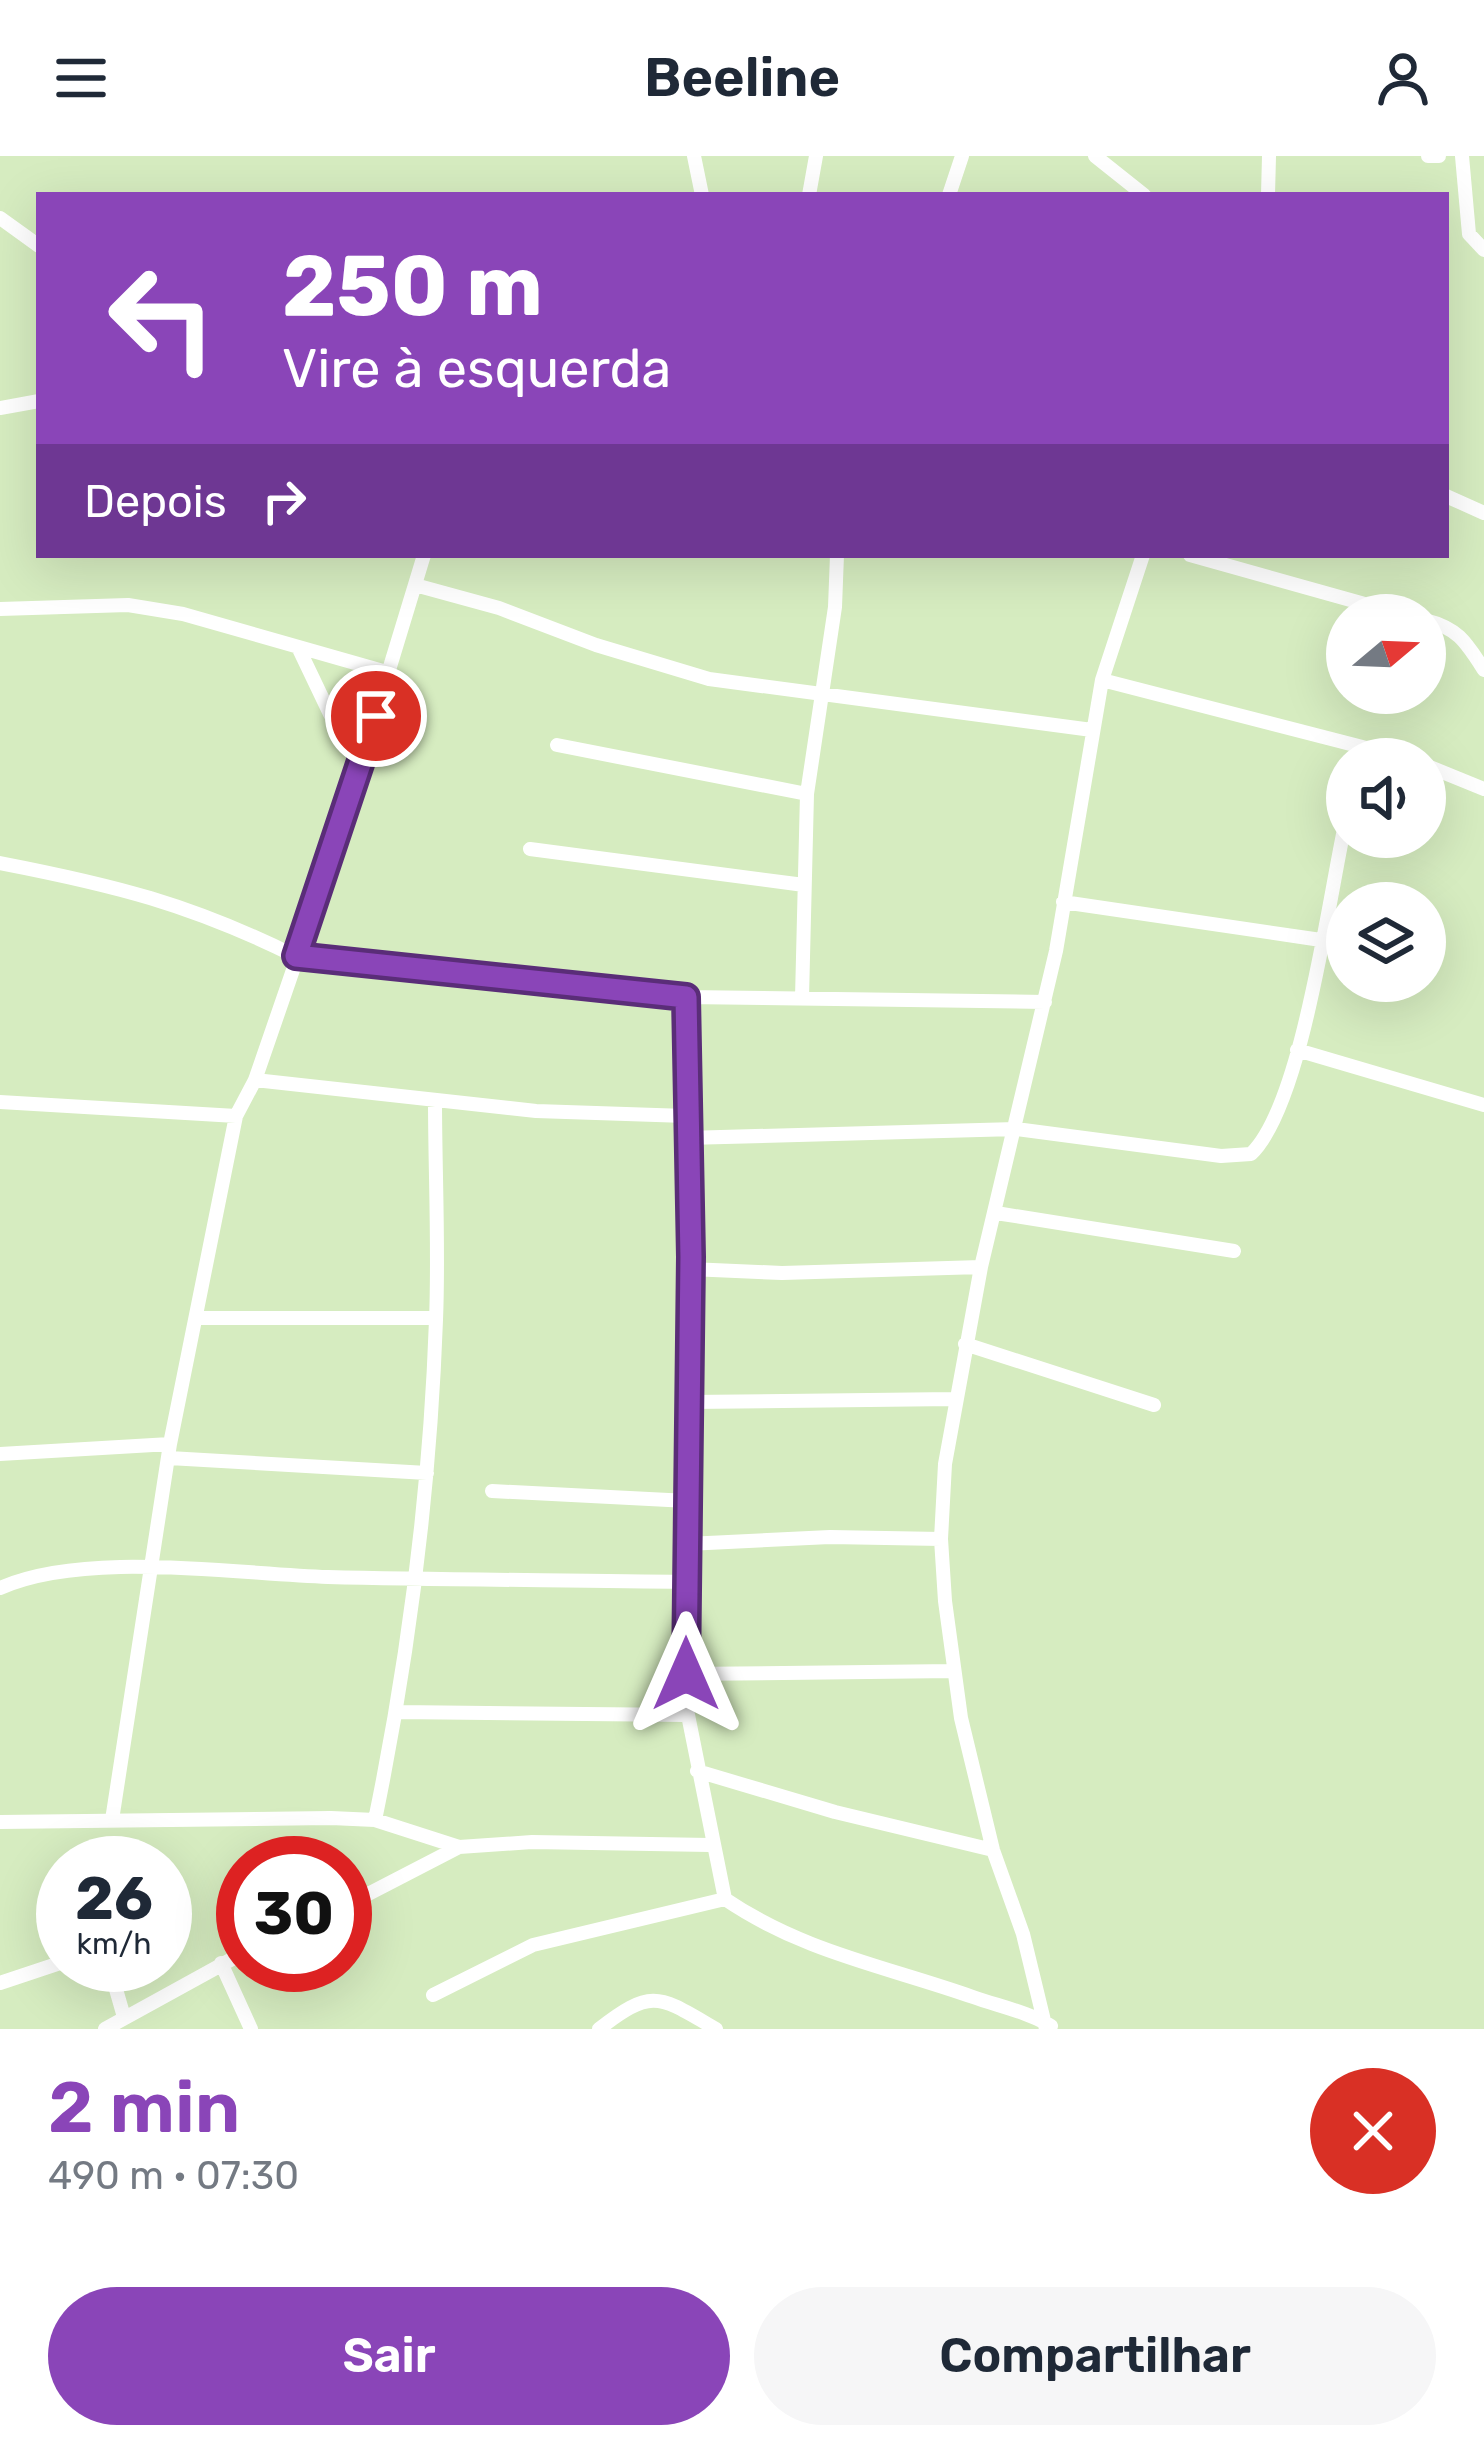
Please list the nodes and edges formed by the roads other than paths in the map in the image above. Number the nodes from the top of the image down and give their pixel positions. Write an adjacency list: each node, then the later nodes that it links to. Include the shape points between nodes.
1 (694, 156): 9 (street)
2 (816, 156): 10 (street)
3 (962, 156): 11 (street)
4 (1095, 156): 12 (street)
5 (1269, 156): 13 (street)
6 (1428, 156): 7 (street)
7 (1439, 156)
8 (1462, 156): 16 (street, via 1469,234)
9 (701, 192)
10 (810, 192)
11 (950, 192)
12 (1140, 192)
13 (1268, 192)
14 (0, 218): 15 (street)
15 (36, 244)
16 (1484, 250)
17 (36, 402): 18 (street)
18 (0, 408)
19 (1449, 497): 20 (street)
20 (1484, 513)
21 (423, 558): 25 (street)
22 (837, 558): 33 (street)
23 (1141, 558): 32 (street)
24 (1201, 558): 26 (street)
25 (415, 585): 31 (street); 33 (street, via 709,679)
26 (1329, 594)
27 (0, 609): 29 (street, via 128,605)
28 (1446, 625): 30 (street)
29 (298, 647): 31 (street); 37 (street, via 330,715)
30 (1484, 670)
31 (390, 673): 37 (street)
32 (1102, 680): 34 (street); 35 (street)
33 (824, 694): 34 (street); 40 (street)
34 (1092, 730): 45 (street)
35 (1326, 741)
36 (557, 745): 40 (street)
37 (363, 760): 47 (street)
38 (1446, 774): 39 (street)
39 (1484, 789)
40 (807, 794): 44 (street)
41 (530, 849): 44 (street)
42 (1338, 858): 46 (street)
43 (0, 863): 47 (street, via 152,895)
44 (804, 885): 49 (street)
45 (1064, 902): 46 (street); 50 (street)
46 (1322, 940): 51 (street)
47 (296, 956): 48 (street); 52 (street)
48 (686, 997): 49 (street); 57 (street)
49 (802, 998): 50 (street)
50 (1045, 1002): 58 (street)
51 (1298, 1050): 54 (street); 58 (street, via 1267,1139 1251,1154)
52 (255, 1079): 53 (street); 56 (street)
53 (435, 1100): 57 (street); 65 (street)
54 (1483, 1101)
55 (0, 1102): 56 (street)
56 (236, 1116): 64 (street)
57 (686, 1116): 59 (street)
58 (1016, 1130): 59 (street); 60 (street)
59 (686, 1138): 63 (street)
60 (996, 1213): 61 (street); 62 (street)
61 (1234, 1251)
62 (981, 1267): 63 (street); 66 (street)
63 (690, 1270): 68 (street)
64 (198, 1318): 65 (street); 70 (street)
65 (436, 1318): 72 (street)
66 (965, 1344): 67 (street); 69 (street)
67 (954, 1399): 68 (street); 75 (street)
68 (690, 1402): 74 (street)
69 (1154, 1405)
70 (170, 1451): 71 (street); 72 (street); 77 (street)
71 (0, 1454)
72 (427, 1474): 78 (street)
73 (492, 1491): 74 (street)
74 (688, 1501): 76 (street)
75 (941, 1539): 76 (street); 81 (street)
76 (687, 1544): 79 (street)
77 (152, 1568): 78 (street); 80 (street, via 54,1573); 86 (street)
78 (416, 1577): 79 (street); 83 (street)
79 (686, 1582): 82 (street)
80 (0, 1588)
81 (954, 1672): 82 (street); 91 (street)
82 (686, 1674): 84 (street)
83 (398, 1712): 84 (street); 87 (street)
84 (688, 1715): 85 (street)
85 (697, 1771): 89 (street); 91 (street)
86 (112, 1820): 87 (street); 88 (street)
87 (375, 1820): 90 (street)
88 (0, 1822)
89 (710, 1845): 90 (street); 93 (street)
90 (459, 1846): 92 (street)
91 (993, 1850): 101 (street)
92 (372, 1892)
93 (725, 1899): 99 (street, via 533,1945); 101 (street, via 820,1951 886,1966)
94 (216, 1966): 100 (street)
95 (36, 1971): 96 (street)
96 (0, 1983)
97 (117, 1992): 100 (street)
98 (234, 1992): 103 (street)
99 (433, 1995)
100 (124, 2017): 102 (street)
101 (1049, 2027)
102 (104, 2029)
103 (251, 2029)
104 (598, 2029): 105 (street, via 648,1998)
105 (716, 2029)

